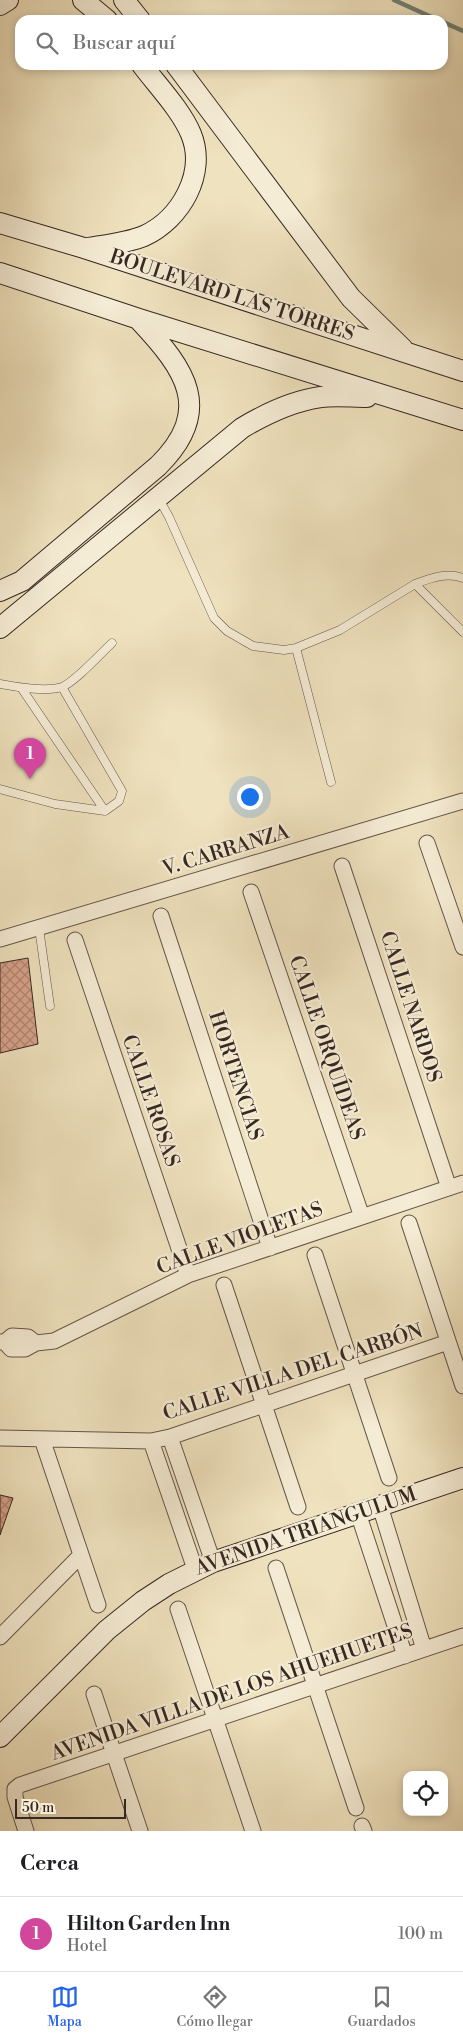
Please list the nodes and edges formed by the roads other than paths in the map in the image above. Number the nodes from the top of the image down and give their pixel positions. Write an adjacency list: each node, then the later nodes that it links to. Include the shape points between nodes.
1 (8, 0): 4 (main road)
2 (83, 0): 5 (main road)
3 (124, 0): 6 (main road)
4 (0, 5)
5 (101, 15)
6 (136, 15)
7 (146, 70): 10 (main road, via 191,133 196,164 192,182 172,214 146,235)
8 (180, 70): 13 (main road, via 351,298)
9 (0, 223): 10 (main road, BOULEVARD LAS TORRES)
10 (84, 248): 13 (main road, BOULEVARD LAS TORRES)
11 (0, 273): 12 (main road)
12 (139, 320): 15 (main road); 20 (main road, via 173,358 188,390 189,408 180,440 158,466 22,581)
13 (406, 352): 14 (main road, BOULEVARD LAS TORRES)
14 (463, 372)
15 (386, 397): 16 (main road); 17 (main road, via 321,397 266,413 242,428)
16 (463, 420)
17 (158, 497): 21 (main road); 24 (lane, via 214,618 227,632 253,646 284,650)
18 (463, 578): 19 (lane, via 442,575)
19 (415, 584): 22 (lane); 24 (lane, via 340,630)
20 (0, 591)
21 (0, 628)
22 (463, 632)
23 (112, 643): 26 (lane)
24 (296, 648): 28 (lane)
25 (0, 684): 27 (lane)
26 (62, 687): 27 (lane); 31 (lane, via 122,792 119,801)
27 (22, 689): 31 (lane)
28 (331, 782)
29 (0, 789): 31 (lane, via 56,804)
30 (463, 801): 36 (street, V. CARRANZA)
31 (104, 811)
32 (427, 843): 39 (street)
33 (342, 866): 41 (street, CALLE NARDOS)
34 (251, 892): 42 (street, CALLE ORQUÍDEAS)
35 (161, 916): 44 (street, HORTENCIAS)
36 (39, 928): 37 (street, V. CARRANZA); 40 (lane)
37 (0, 939)
38 (75, 940): 46 (street, CALLE ROSAS)
39 (463, 947)
40 (50, 1006)
41 (456, 1186): 42 (street, CALLE VIOLETAS)
42 (362, 1217): 44 (street, CALLE VIOLETAS)
43 (409, 1223): 49 (street)
44 (270, 1248): 46 (street, CALLE VIOLETAS)
45 (315, 1255): 50 (street)
46 (188, 1275): 48 (street, CALLE VIOLETAS, via 54,1341 36,1343 25,1349 12,1349)
47 (224, 1285): 52 (street)
48 (3, 1342)
49 (448, 1342): 50 (street, CALLE VILLA DEL CARBÓN); 51 (street)
50 (354, 1374): 52 (street, CALLE VILLA DEL CARBÓN); 57 (street)
51 (463, 1386)
52 (264, 1405): 53 (street, CALLE VILLA DEL CARBÓN); 60 (street)
53 (170, 1437): 56 (street, CALLE VILLA DEL CARBÓN); 63 (street)
54 (0, 1438): 55 (street, CALLE VILLA DEL CARBÓN)
55 (42, 1439): 56 (street, CALLE VILLA DEL CARBÓN); 62 (street)
56 (150, 1441): 63 (street)
57 (389, 1478)
58 (463, 1478): 59 (main road, AVENIDA TRIANGULUM)
59 (380, 1506): 61 (main road, AVENIDA TRIANGULUM); 69 (street)
60 (298, 1507)
61 (358, 1513): 63 (main road, AVENIDA TRIANGULUM); 70 (street)
62 (81, 1555): 65 (street); 68 (street)
63 (204, 1566): 74 (main road, AVENIDA TRIANGULUM, via 143,1601 107,1630)
64 (276, 1568): 71 (street)
65 (98, 1605)
66 (178, 1608): 73 (street)
67 (463, 1636): 69 (street, AVENIDA VILLA DE LOS AHUEHUETES)
68 (0, 1637)
69 (424, 1649): 70 (street, AVENIDA VILLA DE LOS AHUEHUETES)
70 (405, 1656): 71 (street, AVENIDA VILLA DE LOS AHUEHUETES)
71 (315, 1686): 73 (street, AVENIDA VILLA DE LOS AHUEHUETES); 76 (street)
72 (94, 1694): 75 (street)
73 (215, 1719): 75 (street, AVENIDA VILLA DE LOS AHUEHUETES); 79 (street)
74 (0, 1737)
75 (114, 1754): 77 (street, AVENIDA VILLA DE LOS AHUEHUETES, via 15,1789); 78 (street)
76 (356, 1808)
77 (26, 1831)
78 (140, 1831)
79 (253, 1831)

